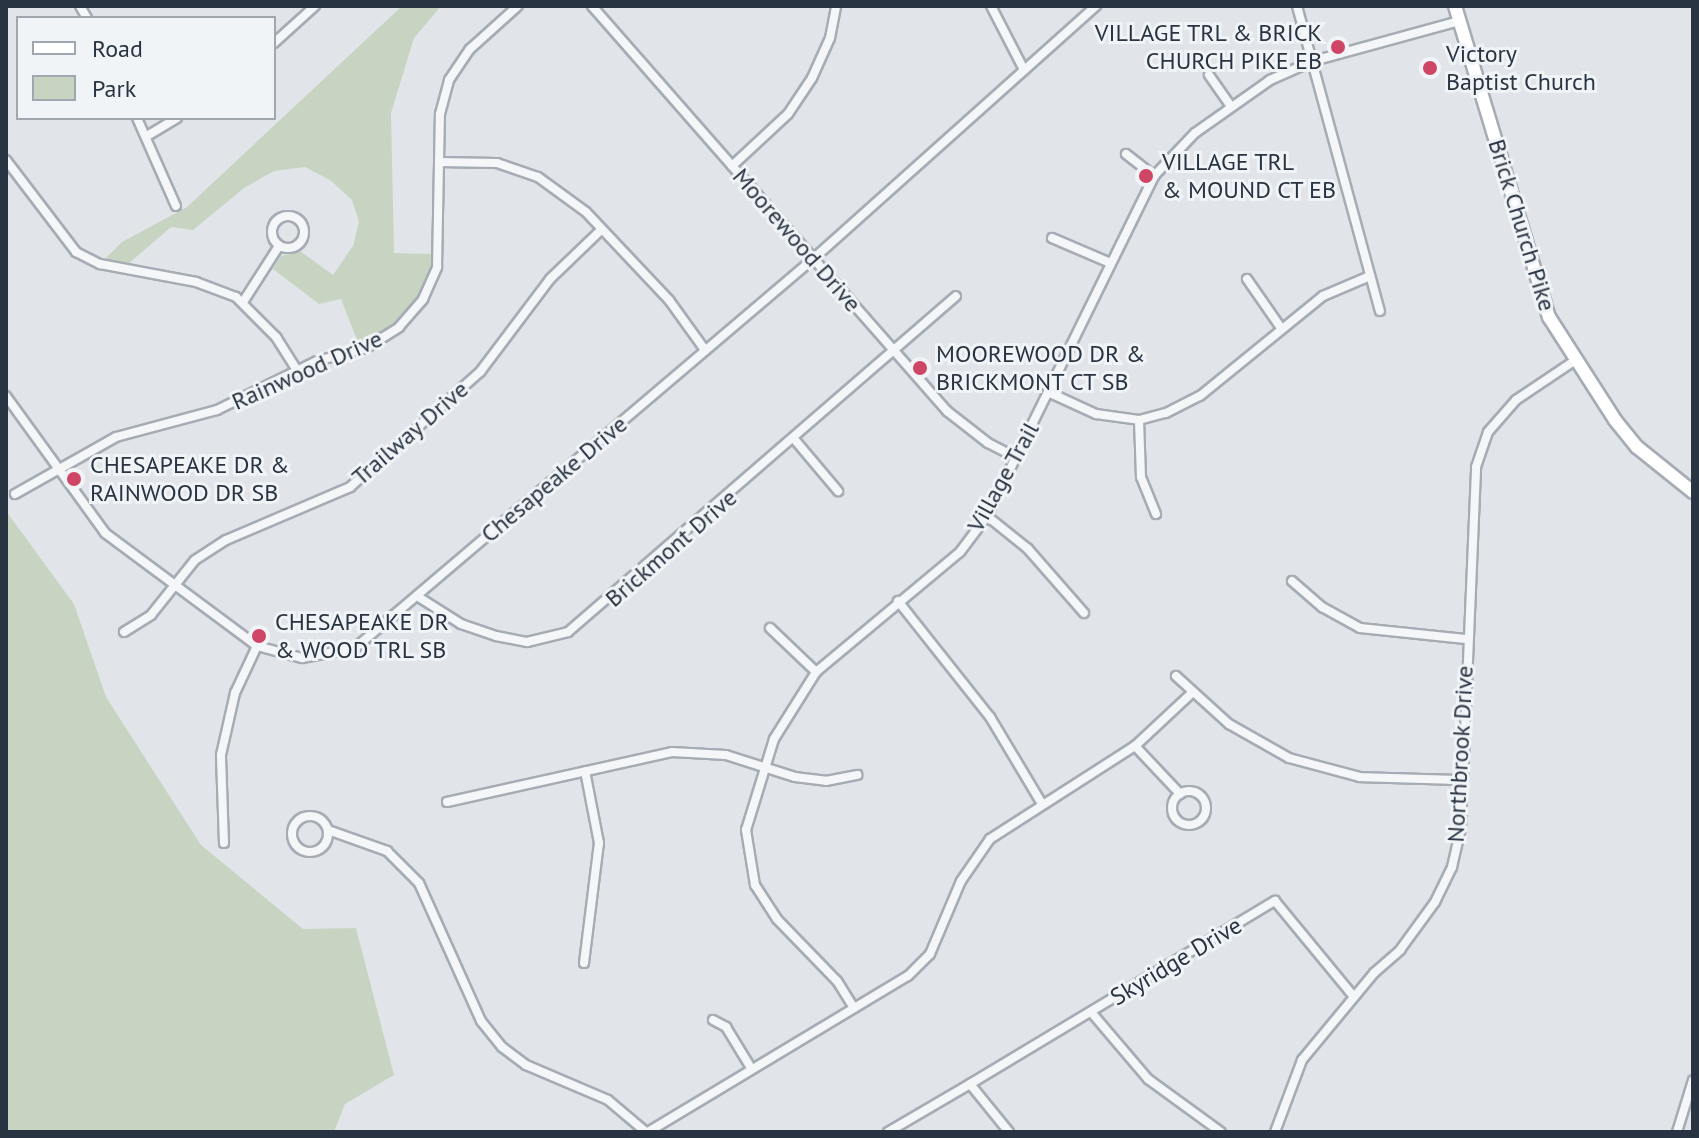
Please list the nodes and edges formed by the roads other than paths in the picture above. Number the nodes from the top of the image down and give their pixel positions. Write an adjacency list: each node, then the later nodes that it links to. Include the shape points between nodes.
1 (92, 6): 10 (street)
2 (315, 6): 12 (street)
3 (518, 6): 22 (street, Rainwood Drive, via 470,49 449,80 440,114)
4 (592, 6): 23 (street, Moorewood Drive)
5 (836, 6): 23 (street, via 830,38 788,114)
6 (991, 6): 14 (street)
7 (1096, 6): 14 (street, Chesapeake Drive)
8 (1297, 6): 13 (street)
9 (1455, 6): 11 (main road, Brick Church Pike)
10 (83, 12)
11 (1459, 21): 13 (street, Village Trail); 39 (main road, Brick Church Pike, via 1549,317)
12 (276, 41)
13 (1313, 61): 16 (street, Village Trail, via 1270,80); 31 (street)
14 (1024, 70): 29 (street, Chesapeake Drive)
15 (1209, 75): 16 (street)
16 (1231, 106): 24 (street, Village Trail, via 1195,133)
17 (138, 120): 19 (street)
18 (174, 120): 19 (street)
19 (147, 136): 25 (street)
20 (1126, 154): 24 (street)
21 (6, 160): 34 (street, via 76,252 100,264 196,282)
22 (439, 162): 26 (street, via 497,163 538,177); 40 (street, Rainwood Drive, via 437,267 423,299 399,327 366,348)
23 (732, 166): 29 (street, Moorewood Drive)
24 (1154, 176): 30 (street, Village Trail)
25 (176, 206)
26 (602, 229): 37 (street, via 669,300); 53 (street, Trailway Drive, via 550,279 480,372 350,487 226,540 195,560)
27 (1052, 238): 30 (street)
28 (279, 246): 28 (street, via 272,236 277,220 296,218 304,234 301,242 289,249); 34 (street)
29 (813, 259): 37 (street, Chesapeake Drive); 38 (street, Moorewood Drive)
30 (1108, 262): 41 (street, Village Trail)
31 (1370, 276): 35 (street); 36 (street, via 1323,296)
32 (1247, 279): 36 (street)
33 (956, 296): 38 (street, Brickmont Drive)
34 (243, 302): 40 (street)
35 (1380, 311)
36 (1281, 328): 43 (street, via 1200,396)
37 (705, 350): 54 (street, Chesapeake Drive)
38 (894, 352): 44 (street, Brickmont Drive); 45 (street, Moorewood Drive, via 947,411)
39 (1574, 361): 48 (main road, Brick Church Pike, via 1637,447); 59 (street, Northbrook Drive, via 1521,395 1488,432 1476,467)
40 (298, 372): 46 (street, Rainwood Drive, via 217,410 116,437)
41 (1048, 392): 43 (street, via 1096,414); 45 (street, Village Trail)
42 (6, 396): 46 (street, Chesapeake Drive)
43 (1139, 420): 50 (street, via 1141,477)
44 (795, 440): 47 (street); 54 (street, Brickmont Drive, via 591,617 551,640 527,642 484,632)
45 (1017, 458): 51 (street, Village Trail)
46 (57, 469): 49 (street, Rainwood Drive); 53 (street, Chesapeake Drive, via 105,533)
47 (838, 491)
48 (1693, 492)
49 (15, 494)
50 (1156, 514)
51 (987, 516): 55 (street, Village Trail, via 960,552); 56 (street, via 1028,549)
52 (1292, 581): 59 (street, via 1322,607 1360,628)
53 (175, 583): 58 (street, Trailway Drive, via 151,615); 60 (street, Chesapeake Drive)
54 (417, 596): 60 (street, Chesapeake Drive, via 355,648 302,658)
55 (898, 601): 61 (street, Village Trail); 71 (street, via 990,717)
56 (1084, 613)
57 (770, 628): 61 (street)
58 (124, 632)
59 (1465, 639): 68 (street, Northbrook Drive)
60 (257, 646): 73 (street, via 235,693 221,755)
61 (816, 672): 65 (street, Village Trail, via 774,739)
62 (1176, 676): 63 (street)
63 (1193, 692): 64 (street); 68 (street, via 1229,724 1289,758 1360,777)
64 (1135, 746): 69 (street); 71 (street)
65 (764, 768): 66 (street, via 726,755 672,752); 67 (street, via 826,781); 76 (street, Village Trail, via 746,830 755,885 777,919 837,981)
66 (585, 771): 70 (street); 74 (street, via 599,843)
67 (857, 775)
68 (1463, 780): 75 (street, Northbrook Drive, via 1461,828 1452,867 1435,902 1400,950)
69 (1180, 794): 69 (street, via 1172,807 1175,818 1195,824 1205,810 1203,800 1195,793)
70 (447, 802)
71 (1042, 804): 76 (street, via 1004,827 973,858 947,924 924,960 908,976)
72 (328, 830): 72 (street, via 323,846 313,852 302,850 293,836 304,817 321,820); 84 (street, via 387,851 419,883 474,1009 502,1047 526,1065 608,1100)
73 (224, 843)
74 (584, 963)
75 (1354, 997): 77 (street, Skyridge Drive, via 1275,901); 88 (street, Northbrook Drive, via 1302,1060)
76 (854, 1008): 79 (street)
77 (1091, 1012): 81 (street, Skyridge Drive); 87 (street, via 1148,1079)
78 (713, 1020): 79 (street, via 726,1027)
79 (751, 1068): 84 (street)
80 (1693, 1080): 82 (street)
81 (970, 1084): 85 (street, Skyridge Drive); 86 (street)
82 (1681, 1116): 83 (street); 89 (street)
83 (1693, 1119)
84 (647, 1132)
85 (888, 1132)
86 (1009, 1132)
87 (1221, 1132)
88 (1275, 1132)
89 (1677, 1132)

